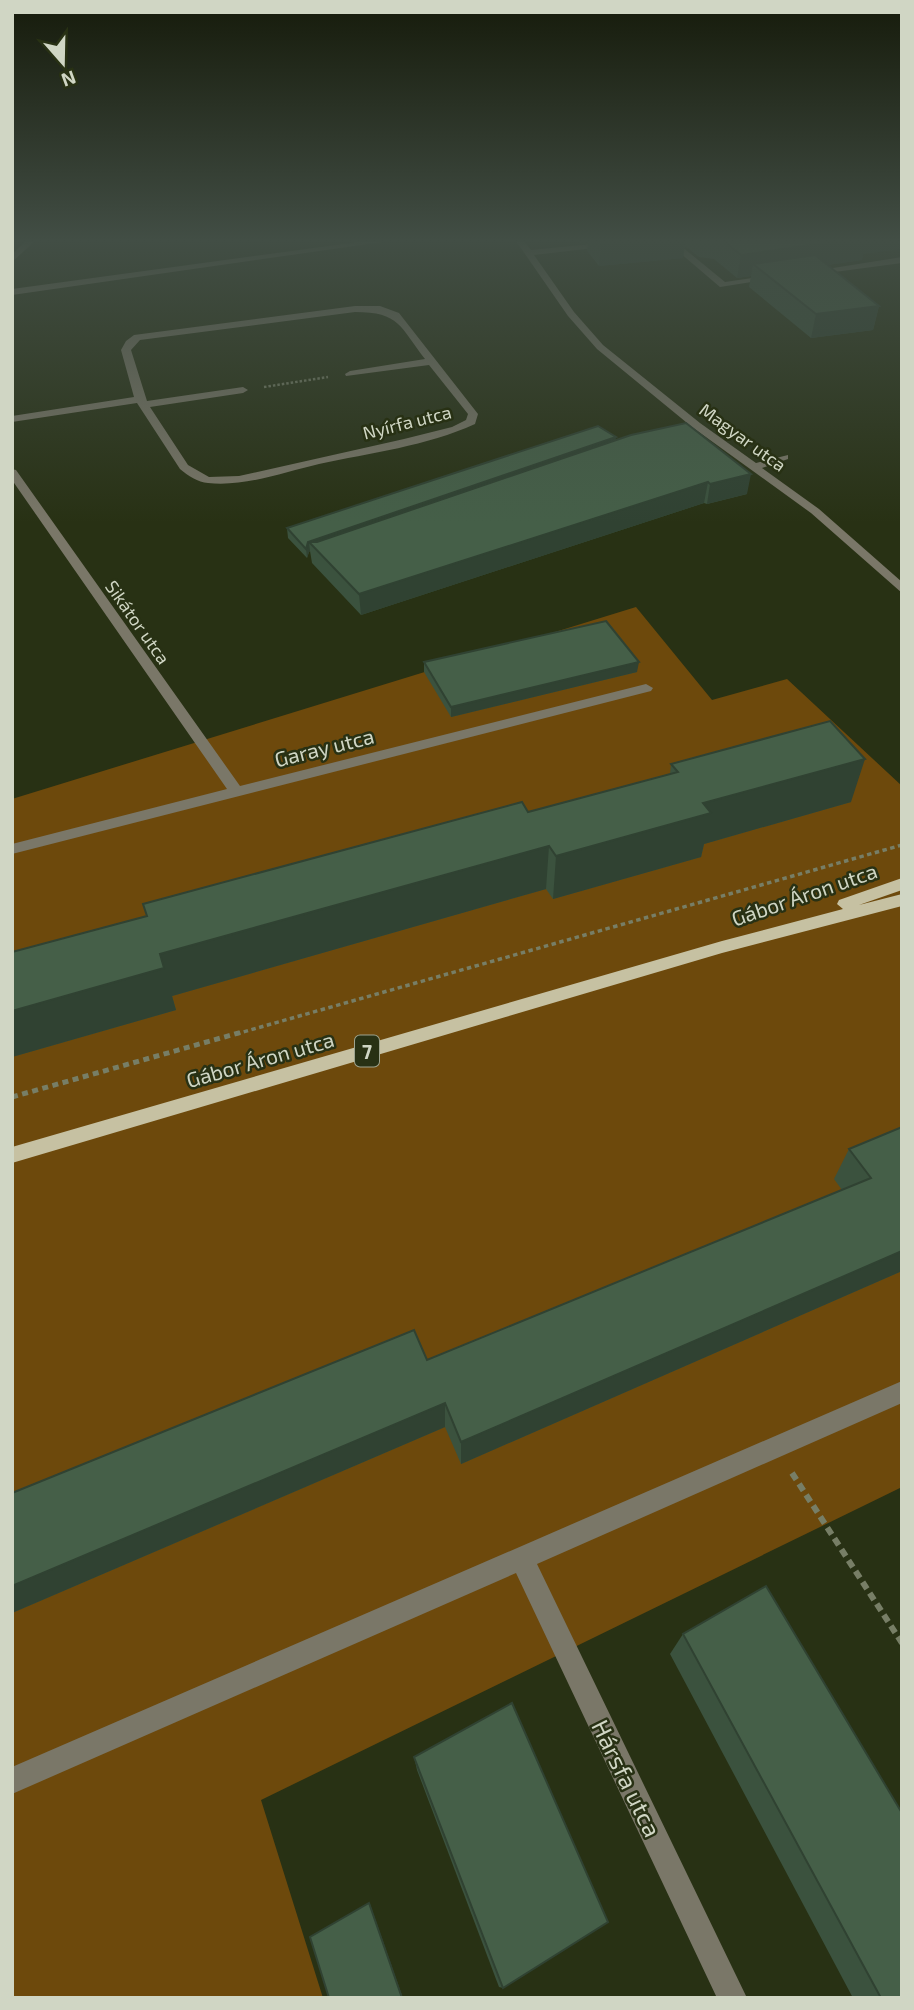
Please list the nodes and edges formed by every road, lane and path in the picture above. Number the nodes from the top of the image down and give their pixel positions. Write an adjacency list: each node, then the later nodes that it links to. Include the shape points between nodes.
1 (148, 335): 7 (street, Nyírfa utca, via 132,340 126,350)
2 (412, 335): 4 (street, Nyírfa utca)
3 (590, 335): 9 (street, Magyar utca)
4 (433, 361): 5 (street); 7 (street, Nyírfa utca, via 473,414 471,422 405,442 240,479 208,480 189,471)
5 (350, 374): 6 (path)
6 (243, 390): 7 (street)
7 (141, 402): 8 (street)
8 (12, 419)
9 (696, 425): 10 (street); 12 (street, Magyar utca)
10 (682, 430)
11 (785, 457): 12 (street)
12 (754, 467): 14 (street, Magyar utca, via 815,511)
13 (12, 472): 16 (street, Sikátor utca)
14 (902, 589)
15 (646, 688): 16 (street, Garay utca)
16 (236, 791): 18 (street, Garay utca)
17 (902, 845): 22 (path)
18 (12, 849)
19 (902, 884): 21 (main road, Gábor Áron utca / 7)
20 (902, 900): 21 (main road, Gábor Áron utca / 7)
21 (722, 947): 23 (main road, Gábor Áron utca / 7)
22 (12, 1097)
23 (12, 1156)
24 (902, 1392): 25 (street)
25 (775, 1447): 26 (street); 27 (path)
26 (522, 1558): 28 (street); 29 (street, Hársfa utca)
27 (902, 1643)
28 (12, 1782)
29 (732, 1998)

